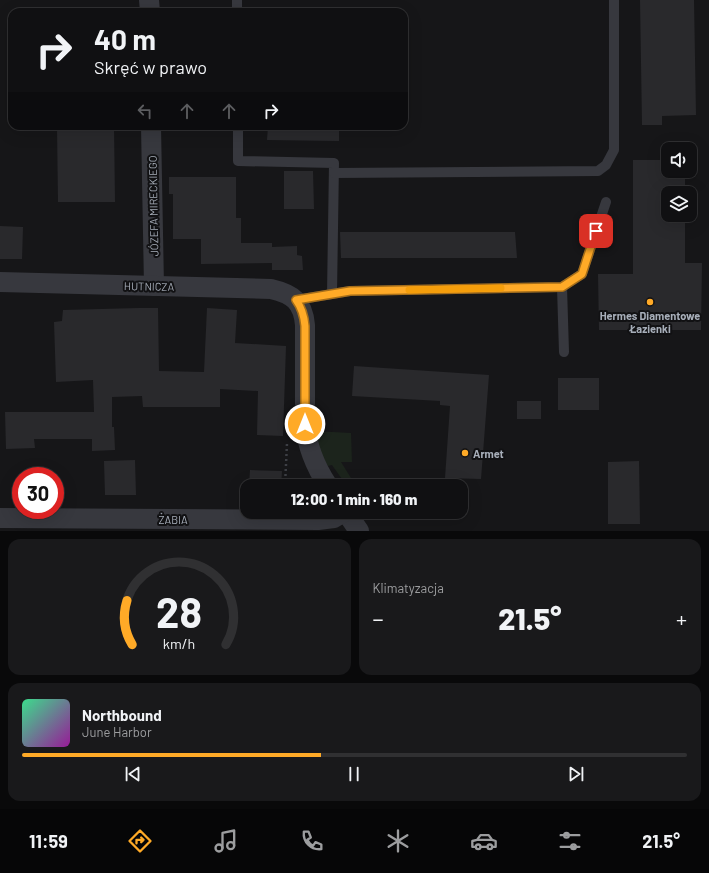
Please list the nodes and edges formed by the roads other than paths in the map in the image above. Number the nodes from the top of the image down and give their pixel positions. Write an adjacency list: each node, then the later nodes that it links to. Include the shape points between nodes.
1 (614, 0): 4 (lane, via 614,150 606,165 598,171)
2 (152, 130): 7 (street, JÓZEFA MIRECKIEGO)
3 (238, 130): 4 (lane, via 238,161 334,163)
4 (334, 174): 9 (lane)
5 (606, 202): 8 (lane, via 582,274)
6 (0, 282): 7 (street, HUTNICZA)
7 (154, 286): 10 (street, HUTNICZA, via 271,289)
8 (562, 287): 9 (lane, via 350,291); 11 (lane)
9 (332, 294): 10 (lane)
10 (296, 300): 12 (street, via 304,315 305,326 306,438 316,468)
11 (564, 352)
12 (323, 479)
13 (0, 518): 14 (street, ŻABIA)
14 (326, 519)
15 (350, 519): 16 (street)
16 (359, 531)

